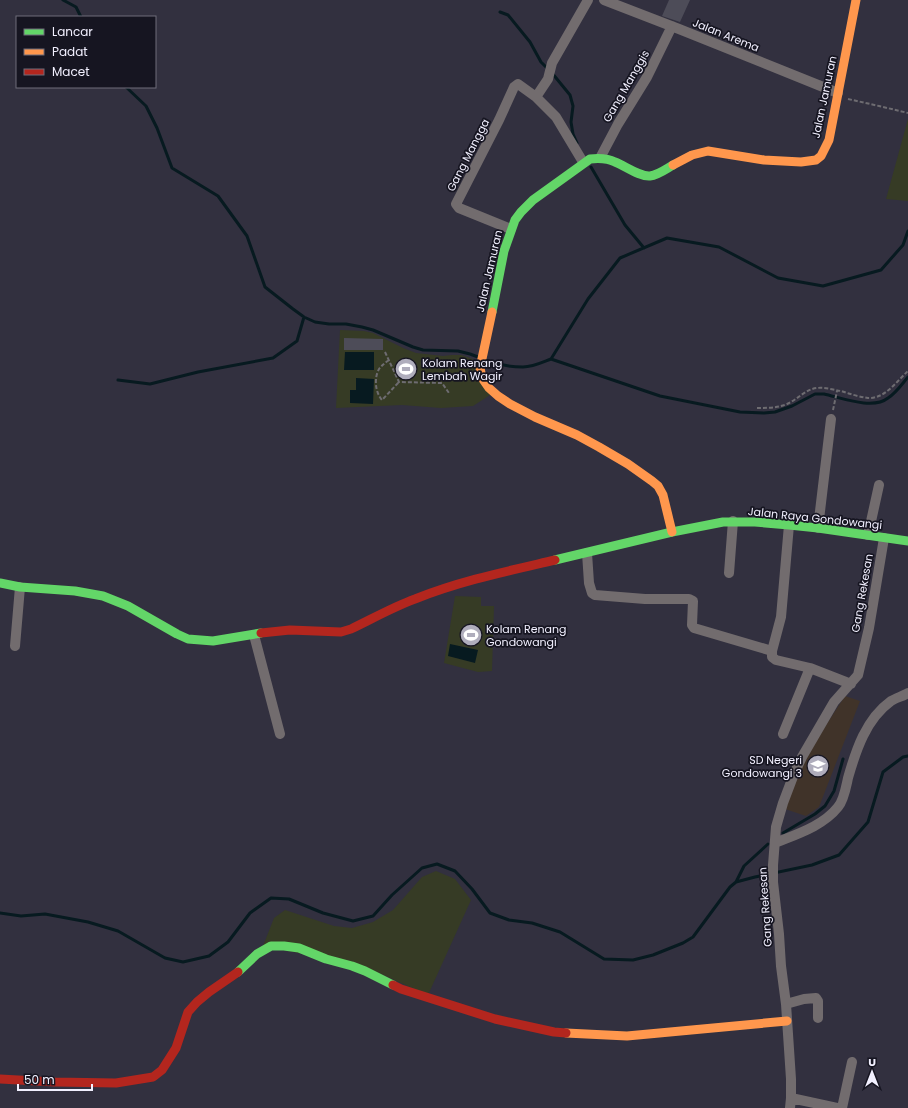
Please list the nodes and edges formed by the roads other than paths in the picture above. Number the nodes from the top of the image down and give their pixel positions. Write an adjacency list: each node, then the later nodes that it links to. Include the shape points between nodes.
1 (588, 0): 6 (street, via 551,65 548,79)
2 (604, 0): 4 (street, Jalan Arema)
3 (856, 0): 5 (street, Jalan Jamuran)
4 (672, 26): 5 (street, Jalan Arema); 7 (street, Gang Manggis, via 648,77)
5 (838, 95): 7 (street, Jalan Jamuran, via 828,140 821,156 816,160 764,160 708,151 692,155 660,174 646,176 614,161)
6 (536, 97): 8 (street, via 556,117); 9 (street, Gang Mangga, via 518,84 514,87 456,204 459,208)
7 (600, 158): 8 (street, Jalan Jamuran)
8 (584, 162): 9 (street, Jalan Jamuran, via 533,200)
9 (510, 228): 15 (street, Jalan Jamuran, via 480,368 484,382 506,402 610,452 658,485 663,493)
10 (831, 419): 14 (street)
11 (880, 485): 16 (street)
12 (733, 521): 13 (street, Jalan Raya Gondowangi); 15 (street, Jalan Raya Gondowangi); 20 (street)
13 (789, 525): 14 (street, Jalan Raya Gondowangi); 25 (street, via 781,617)
14 (818, 528): 16 (street, Jalan Raya Gondowangi)
15 (672, 532): 19 (street, Jalan Raya Gondowangi)
16 (868, 535): 17 (street, Jalan Raya Gondowangi)
17 (884, 538): 18 (street, Jalan Raya Gondowangi); 27 (street, Gang Rekesan, via 861,667)
18 (908, 541)
19 (587, 553): 23 (street, Jalan Raya Gondowangi, via 452,586 414,599 341,632 290,630); 25 (street, via 589,583 595,595 690,599 693,601 694,628)
20 (729, 573)
21 (0, 583): 22 (street, Jalan Raya Gondowangi)
22 (20, 587): 23 (street, Jalan Raya Gondowangi, via 103,596 128,606 188,639 213,641); 24 (street)
23 (254, 635): 29 (street)
24 (15, 646)
25 (772, 651): 26 (street, via 772,657 776,660)
26 (810, 668): 27 (street); 30 (street)
27 (851, 684): 31 (street, Gang Rekesan, via 834,702 802,757 779,816)
28 (908, 693): 31 (street, via 892,701 864,733 854,757 840,806 819,823)
29 (280, 734)
30 (783, 734)
31 (775, 843): 32 (street, Gang Rekesan, via 774,882)
32 (786, 1004): 33 (street, via 816,998); 34 (street, Gang Rekesan)
33 (818, 1018)
34 (787, 1021): 36 (street, via 627,1036 554,1032 495,1019 437,1001 401,989 352,966 299,948 271,946 257,954 234,975 197,1002 188,1012 176,1048 162,1070 153,1077 116,1083); 37 (street, Gang Rekesan)
35 (852, 1062): 39 (street)
36 (0, 1079)
37 (791, 1103): 38 (street)
38 (837, 1108)
39 (842, 1108)

